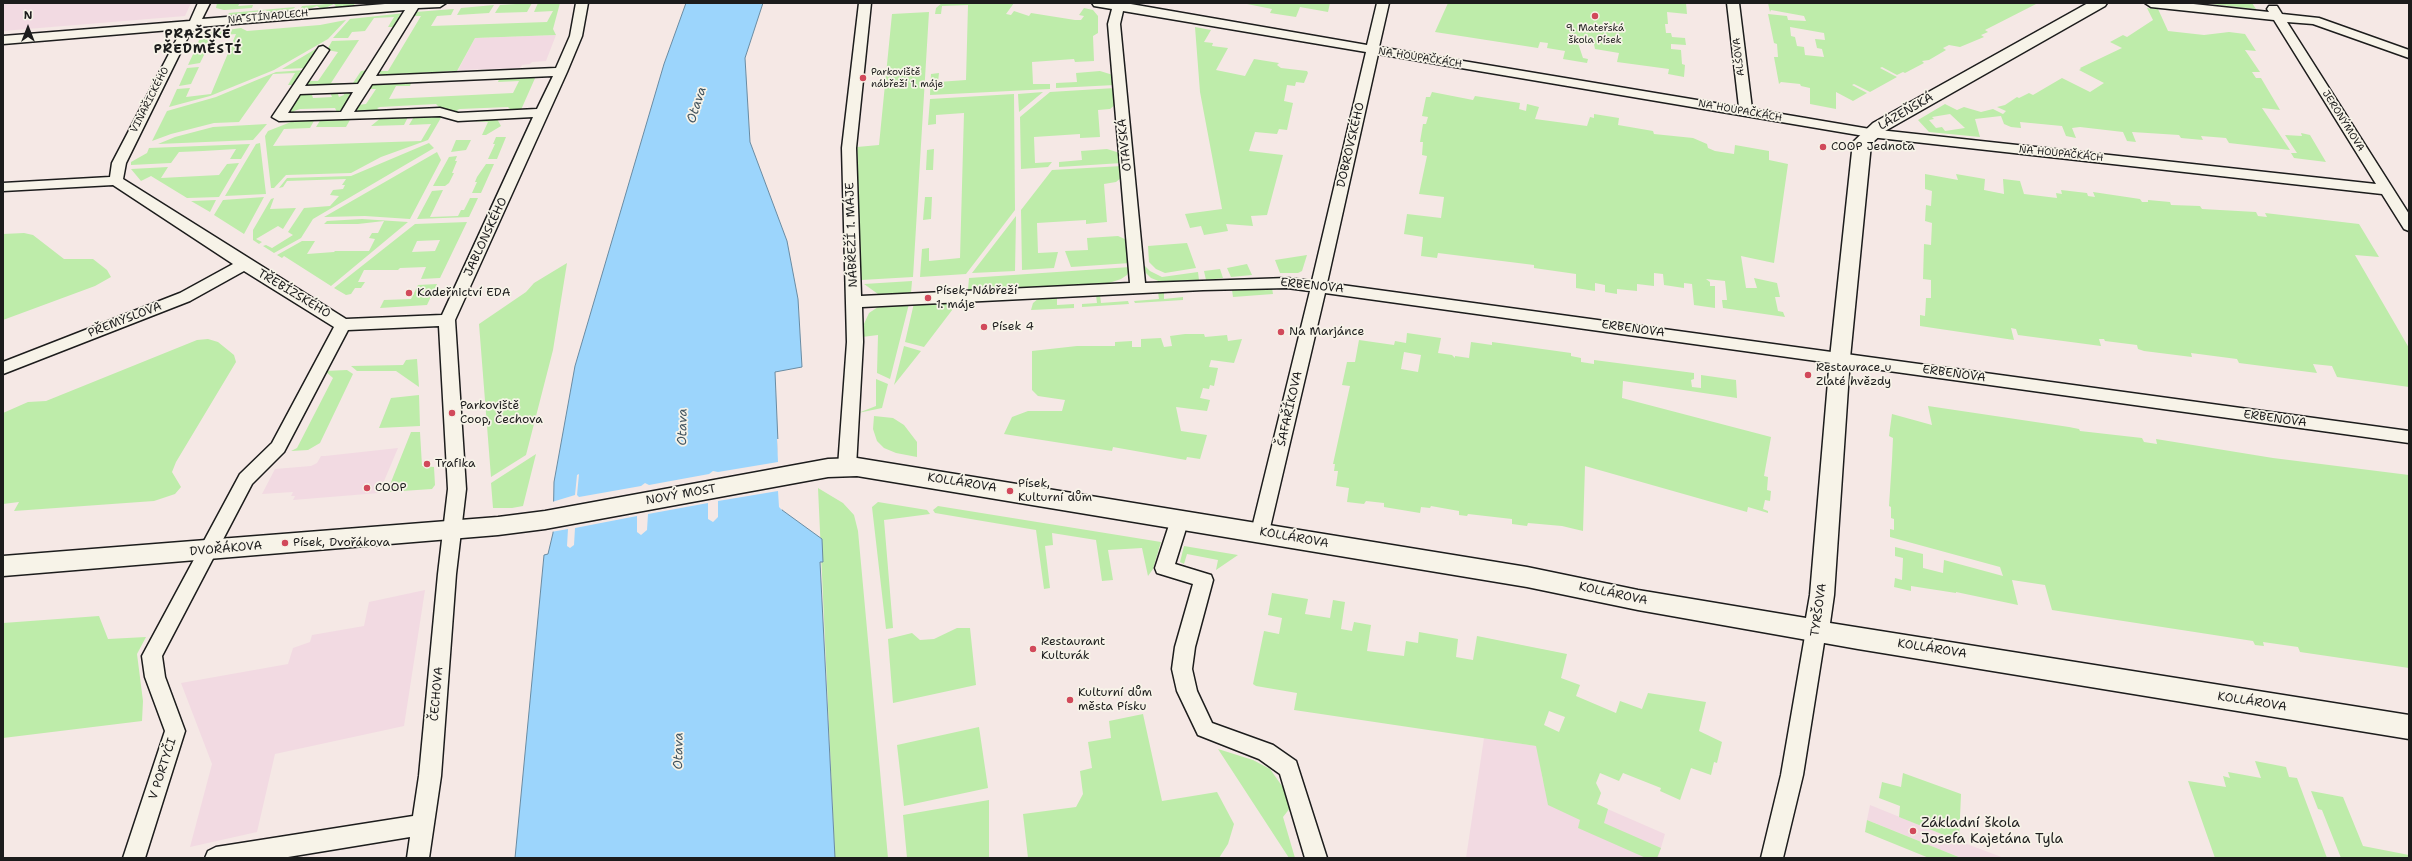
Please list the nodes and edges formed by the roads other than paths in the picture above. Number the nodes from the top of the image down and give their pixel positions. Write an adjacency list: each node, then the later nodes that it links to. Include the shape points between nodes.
1 (204, 3): 14 (street, VINAŘICKÉHO)
2 (440, 3): 11 (street, NA STÍNADLECH)
3 (582, 3): 19 (street, JABLONSKÉHO, via 576,36)
4 (865, 3): 33 (street, NÁBŘEŽÍ 1. MÁJE, via 849,148)
5 (1098, 3): 12 (street, NA HOUPAČKÁCH)
6 (1383, 3): 17 (street, DOBROVSKÉHO)
7 (1733, 3): 22 (street, ALŠOVA)
8 (2099, 3): 25 (main road, LÁZEŇSKÁ)
9 (2152, 3): 13 (street)
10 (2269, 3): 13 (street, JERONÝMOVA)
11 (414, 5): 14 (street, NA STÍNADLECH); 20 (street)
12 (1118, 5): 17 (street, NA HOUPAČKÁCH); 32 (street, OTAVSKÁ, via 1114,24 1115,40)
13 (2277, 16): 18 (street, via 2315,21); 28 (street, JERONÝMOVA)
14 (194, 24): 15 (street, NA STÍNADLECH); 26 (street, VINAŘICKÉHO, via 184,33 122,156)
15 (3, 40)
16 (323, 50): 21 (street)
17 (1372, 50): 22 (street, NA HOUPAČKÁCH); 31 (street, DOBROVSKÉHO)
18 (2409, 54)
19 (561, 72): 20 (street); 23 (street, JABLONSKÉHO)
20 (364, 84): 21 (street); 24 (street)
21 (296, 90): 24 (street, via 279,117)
22 (1746, 112): 25 (street, NA HOUPAČKÁCH)
23 (543, 113): 24 (street, via 458,116 440,112); 34 (street, JABLONSKÉHO)
24 (345, 116)
25 (1870, 133): 28 (street, NA HOUPAČKÁCH); 36 (main road, LÁZEŇSKÁ, via 1862,142)
26 (116, 181): 27 (street); 30 (street, TŘEBÍZSKÉHO)
27 (3, 187)
28 (2386, 190): 29 (street, JERONÝMOVA)
29 (2409, 226)
30 (244, 264): 35 (street, TŘEBÍZSKÉHO); 37 (street, PŘEMYSLOVA, via 185,297)
31 (1319, 286): 32 (street, ERBENOVA, via 1275,282); 36 (street, ERBENOVA); 44 (street, ŠAFAŘÍKOVA)
32 (1138, 288): 33 (street, ERBENOVA)
33 (854, 302): 39 (street, NÁBŘEŽÍ 1. MÁJE, via 854,372)
34 (447, 320): 35 (street); 43 (street, JABLONSKÉHO, via 457,489)
35 (343, 324): 45 (street, TŘEBÍZSKÉHO, via 278,447 246,479)
36 (1840, 358): 38 (street, ERBENOVA); 47 (main road, TYRŠOVA, via 1822,595)
37 (3, 368)
38 (2409, 437)
39 (847, 467): 40 (main road, KOLLÁROVA); 41 (main road, KOLLÁROVA, via 874,469)
40 (816, 470): 42 (main road, NOVÝ MOST)
41 (1180, 519): 44 (main road, KOLLÁROVA); 53 (street, via 1164,568 1204,580 1185,647 1182,669 1187,691 1205,729 1266,752 1289,768)
42 (545, 520): 43 (main road, DVOŘÁKOVA)
43 (453, 530): 45 (main road, DVOŘÁKOVA); 49 (street, ČECHOVA)
44 (1260, 532): 47 (main road, KOLLÁROVA, via 1527,577 1638,600)
45 (206, 550): 46 (main road, DVOŘÁKOVA); 50 (street, V PORTYČI, via 152,656 155,677 175,731)
46 (3, 566)
47 (1816, 630): 48 (main road, KOLLÁROVA); 54 (street, TYRŠOVA, via 1792,775)
48 (2409, 727)
49 (424, 825): 51 (street); 52 (street, ČECHOVA)
50 (134, 858)
51 (216, 858)
52 (418, 858)
53 (1316, 858)
54 (1772, 858)

